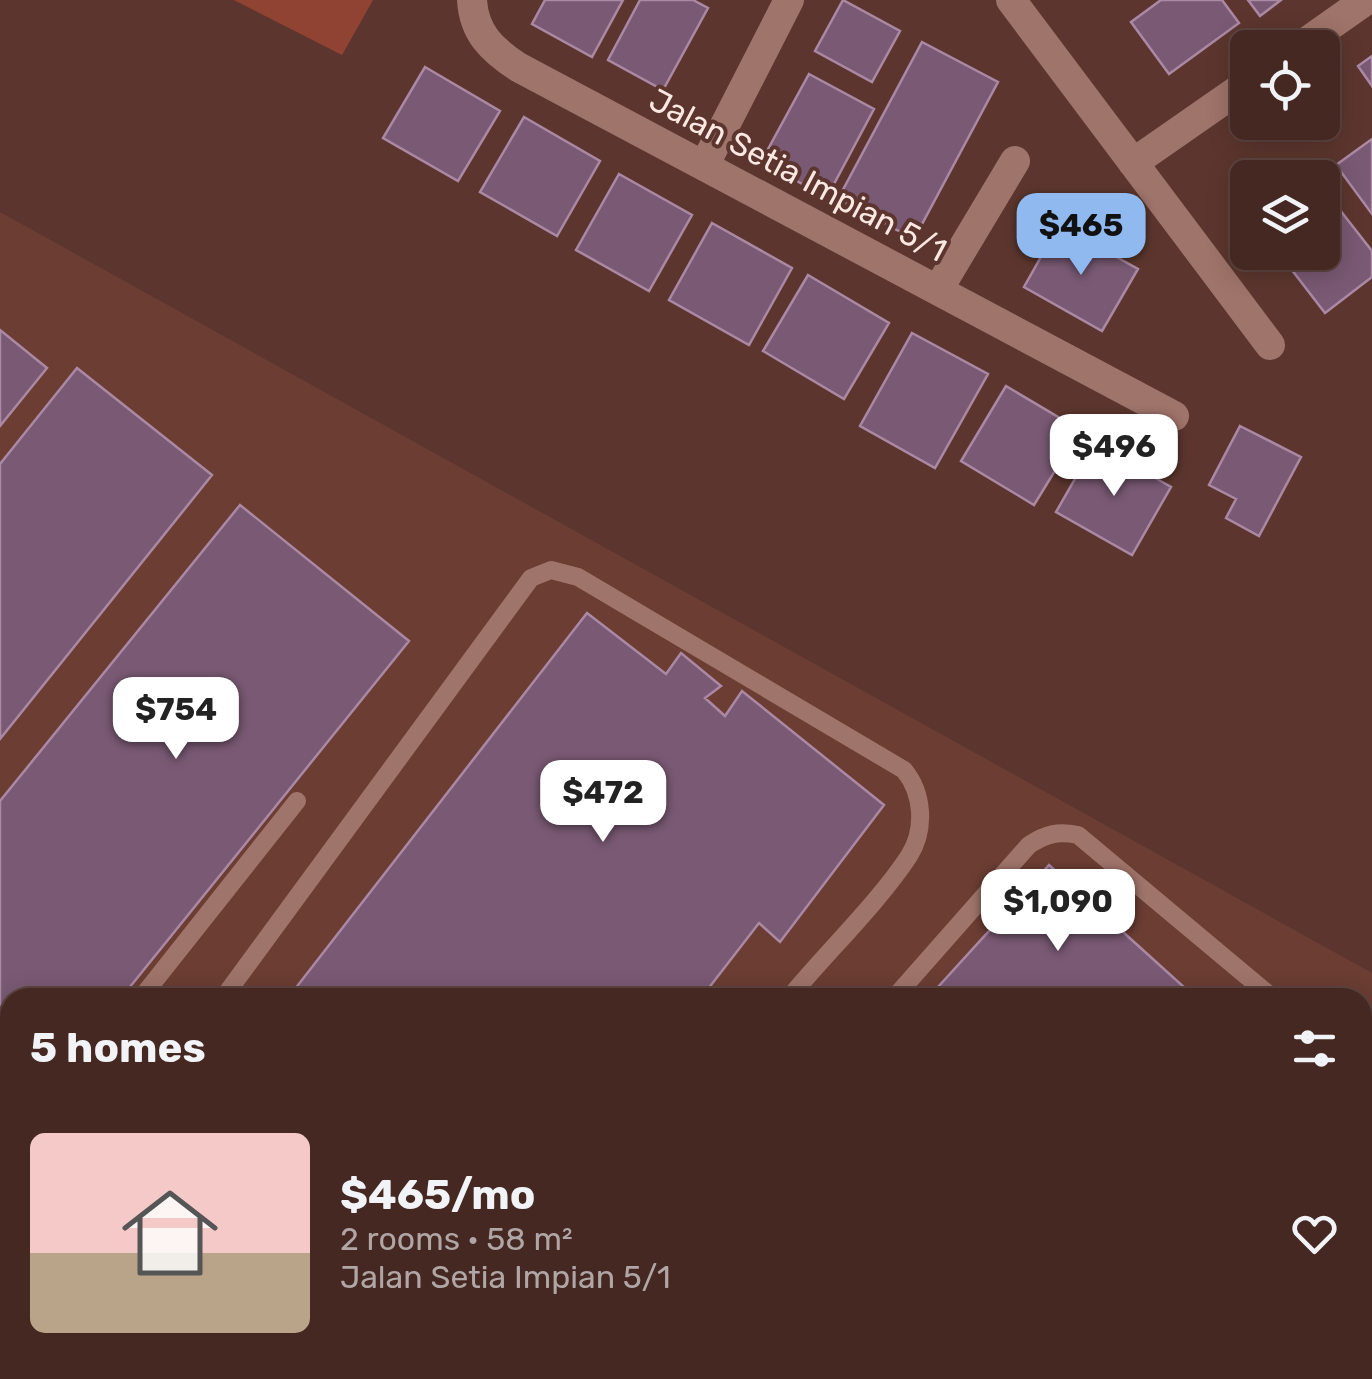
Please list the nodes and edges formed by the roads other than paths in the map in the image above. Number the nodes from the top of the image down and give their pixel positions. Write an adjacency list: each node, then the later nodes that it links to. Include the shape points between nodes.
1 (472, 0): 9 (street, Jalan Setia Impian 5/1, via 478,30 494,51)
2 (789, 0): 9 (street)
3 (1011, 0): 8 (street)
4 (1366, 0): 5 (street)
5 (1324, 30)
6 (1230, 96): 8 (street)
7 (1016, 162): 10 (street)
8 (1133, 163): 11 (street)
9 (704, 166): 10 (street, Jalan Setia Impian 5/1)
10 (938, 288): 12 (street, Jalan Setia Impian 5/1)
11 (1270, 345)
12 (1174, 416)
13 (297, 801): 14 (lane)
14 (148, 988)
15 (230, 988): 16 (lane, via 531,578 551,570 578,577 853,739 904,770 918,787 921,811 911,853)
16 (797, 988)
17 (903, 988): 18 (lane, via 1029,846 1063,832 1078,835)
18 (1261, 988)

